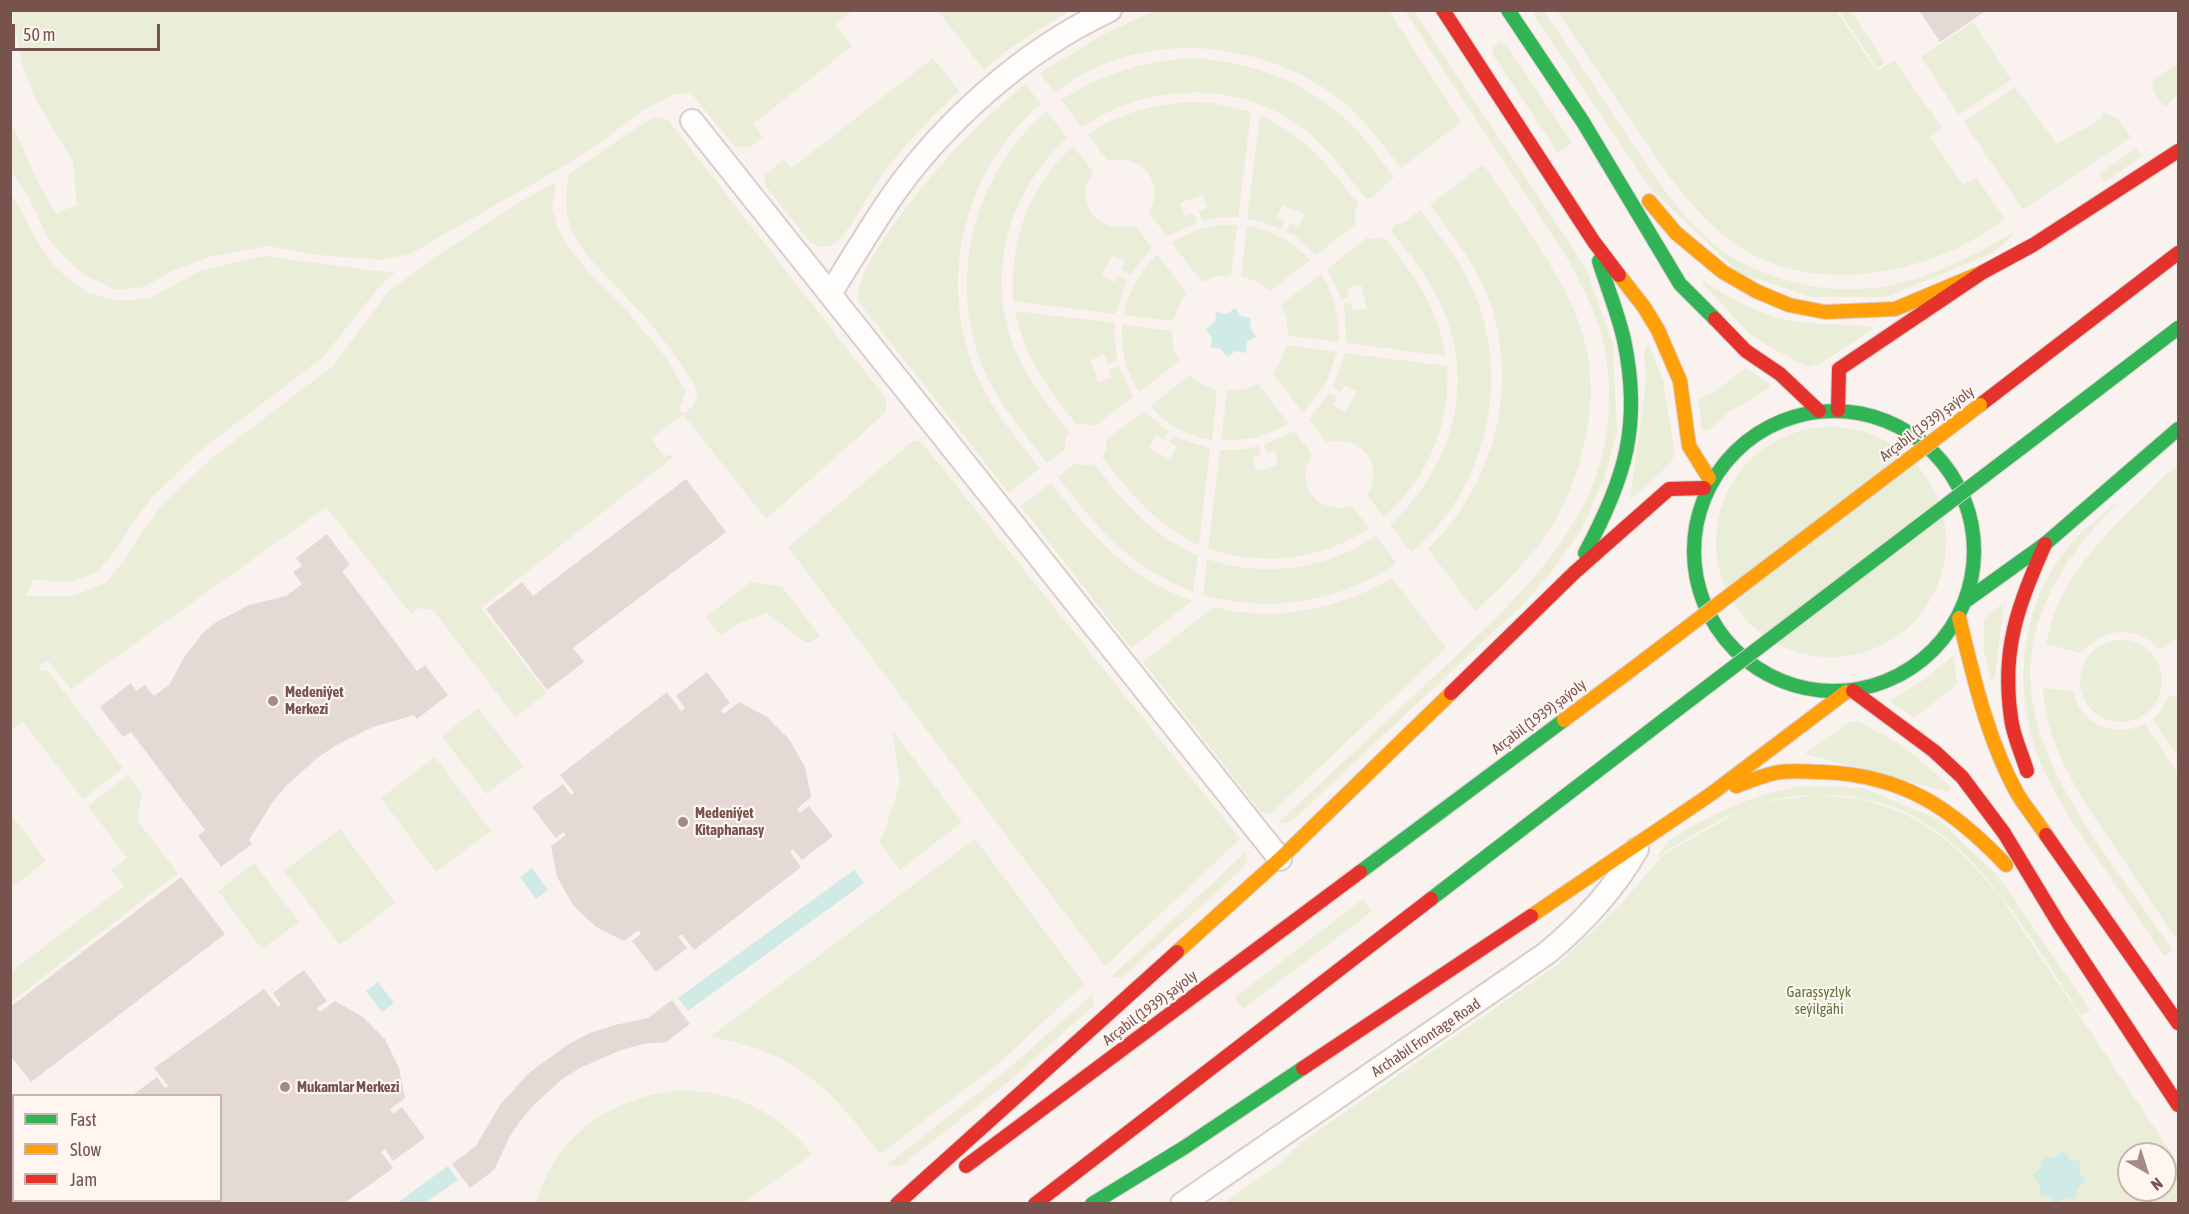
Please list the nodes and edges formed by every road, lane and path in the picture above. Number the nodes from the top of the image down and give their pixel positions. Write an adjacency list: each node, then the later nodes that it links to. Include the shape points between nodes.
1 (1110, 10): 10 (street, via 1014,70 939,137 888,202)
2 (1443, 10): 7 (main road)
3 (1508, 10): 5 (main road)
4 (692, 121): 10 (street)
5 (1583, 122): 9 (main road, via 1676,233 1723,272 1789,305 1825,312 1895,309); 13 (main road, via 1680,284 1746,351 1780,374)
6 (2178, 151): 9 (main road)
7 (1594, 242): 17 (main road, via 1658,330 1680,381 1689,446); 19 (main road, via 1629,367 1629,435 1622,473 1608,511)
8 (2178, 253): 33 (main road, Arçabil (1939) şaýoly, bridge, via 1630,670)
9 (1983, 272): 12 (main road, via 1839,369)
10 (830, 294): 27 (street)
11 (2178, 328): 35 (main road, bridge)
12 (1838, 410): 13 (main road); 20 (main road, via 1871,415 1902,428 1929,447 1951,472 1967,502 1975,534 1975,567)
13 (1819, 411): 17 (main road, via 1786,419 1757,435)
14 (2178, 429): 16 (main road)
15 (2178, 443): 16 (street)
16 (2141, 463): 18 (main road)
17 (1707, 483): 19 (main road, via 1669,489); 22 (main road, via 1694,539 1696,574 1705,608 1723,638 1748,662 1777,680 1811,690)
18 (2045, 544): 20 (main road); 23 (main road, via 2022,596 2007,669 2010,720)
19 (1575, 572): 27 (main road)
20 (1967, 600): 21 (main road)
21 (1959, 618): 22 (main road, via 1935,650 1903,674); 28 (main road, via 1981,706 1998,753 2018,794)
22 (1850, 691): 24 (main road); 29 (main road, via 1934,751 1962,777 2004,833)
23 (2033, 788)
24 (1711, 794): 26 (main road); 29 (main road, via 1777,772 1831,771 1907,789 1931,799 1982,839)
25 (2043, 808): 28 (main road)
26 (1641, 842): 36 (main road, via 1185,1147); 37 (street, Archabil Frontage Road, via 1599,905 1547,953)
27 (1280, 859): 34 (main road)
28 (2071, 868): 30 (main road)
29 (2059, 924): 31 (main road)
30 (2178, 1023)
31 (2174, 1089): 32 (main road)
32 (2178, 1105)
33 (954, 1175)
34 (897, 1203)
35 (1035, 1203)
36 (1092, 1203)
37 (1182, 1203)

